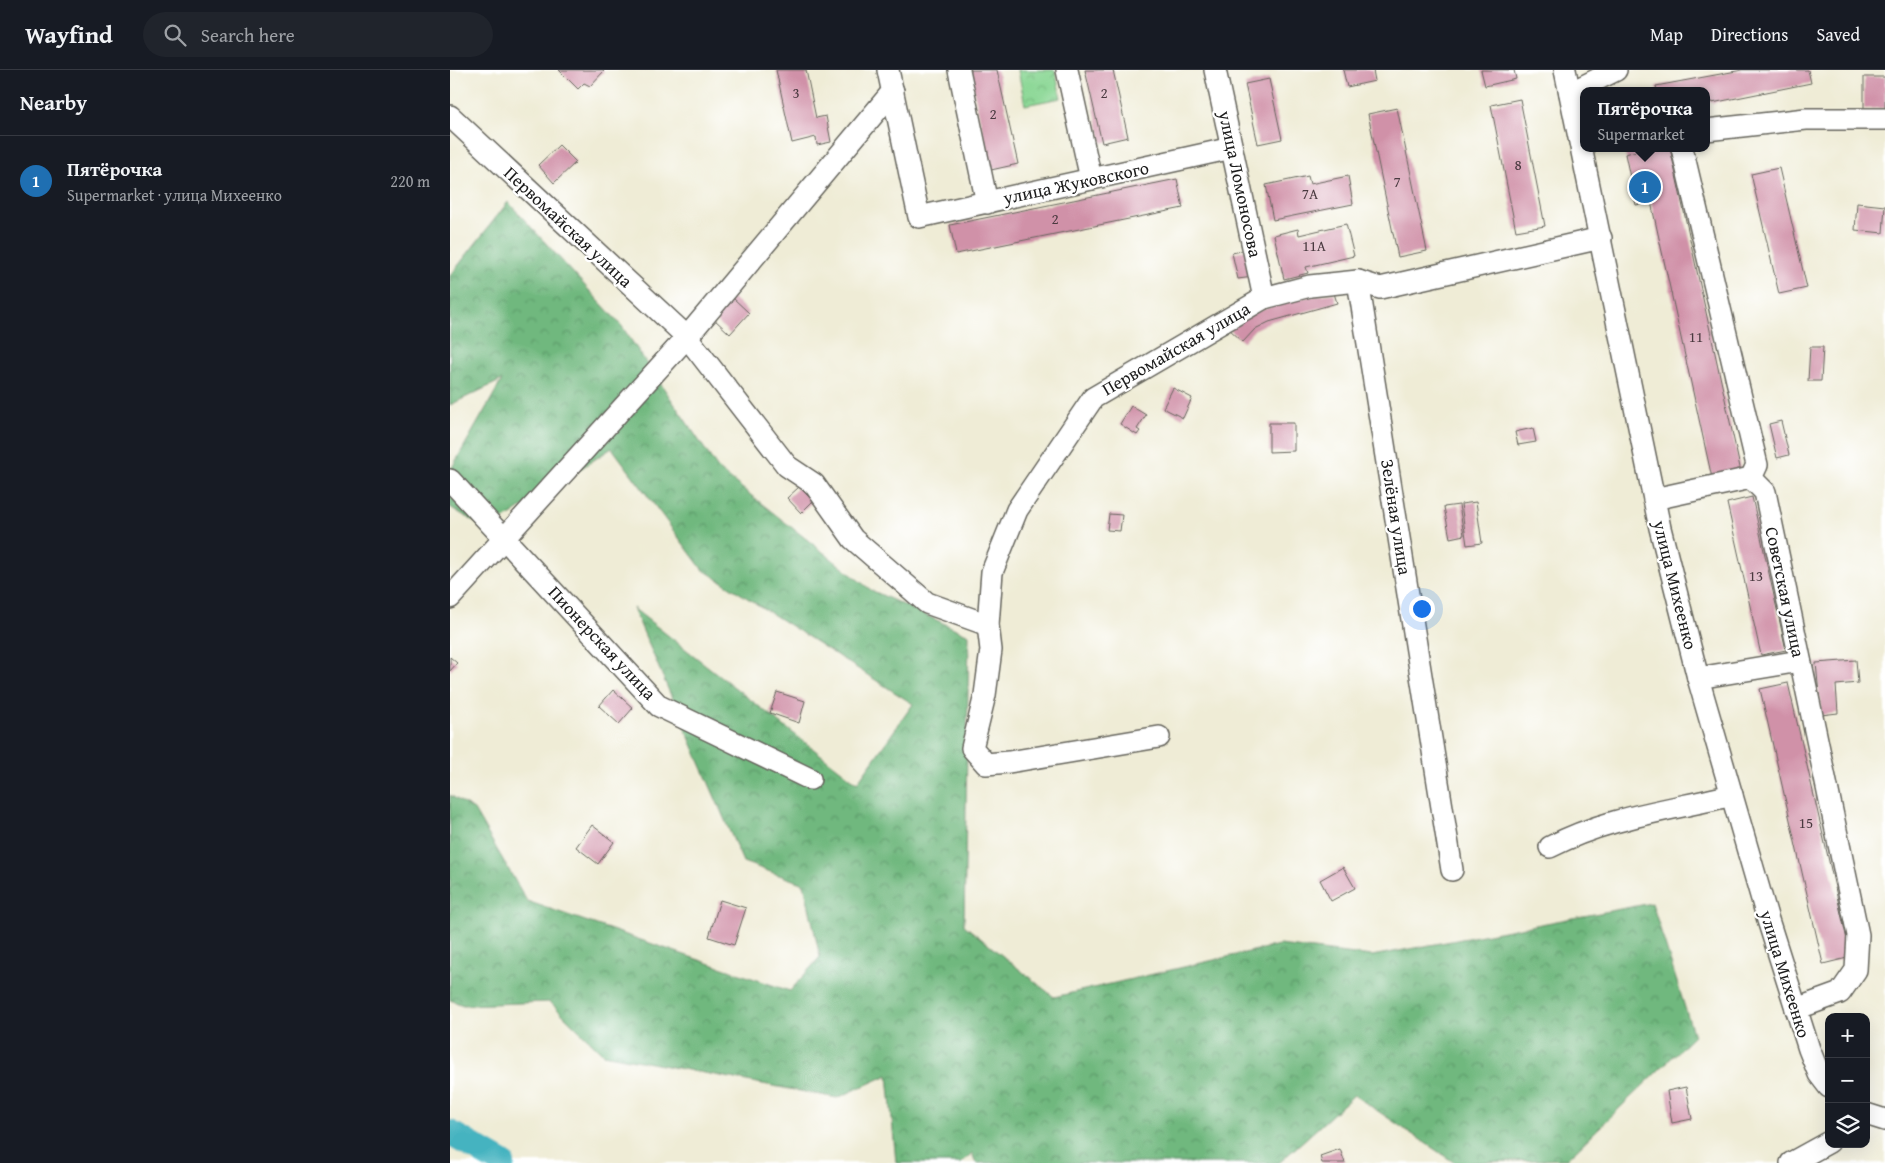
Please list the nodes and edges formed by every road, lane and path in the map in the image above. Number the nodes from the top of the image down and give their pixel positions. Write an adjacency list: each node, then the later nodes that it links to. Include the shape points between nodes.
1 (888, 70): 9 (street)
2 (959, 70): 19 (street)
3 (1067, 70): 18 (street)
4 (1215, 70): 15 (street, улица Ломоносова)
5 (1565, 70): 10 (street, улица Михеенко)
6 (1616, 70): 7 (street)
7 (1582, 87)
8 (1580, 88): 10 (street)
9 (893, 91): 19 (street, улица Жуковского, via 919,217); 23 (street)
10 (1570, 93): 13 (street, улица Михеенко)
11 (450, 116): 23 (street, Первомайская улица)
12 (1885, 119): 14 (street, via 1806,119)
13 (1580, 125)
14 (1710, 130)
15 (1232, 148): 18 (street, улица Жуковского); 22 (street, улица Ломоносова)
16 (1585, 152): 20 (street, улица Михеенко)
17 (1683, 152): 24 (street, via 1757,464)
18 (1091, 179): 19 (street, улица Жуковского)
19 (986, 203)
20 (1601, 238): 21 (street, Первомайская улица, via 1380,288); 26 (street, улица Михеенко)
21 (1358, 282): 22 (street, Первомайская улица, via 1310,286); 36 (street, Зелёная улица)
22 (1264, 298): 29 (street, Первомайская улица, via 1093,398 1017,510 992,572)
23 (686, 338): 27 (street); 29 (street, Первомайская улица, via 787,466 814,484 853,539 927,603)
24 (1751, 478): 26 (street); 30 (street, Советская улица, via 1765,492)
25 (450, 480): 27 (street, Пионерская улица)
26 (1654, 499): 31 (street, улица Михеенко)
27 (505, 539): 28 (street); 33 (street, Пионерская улица, via 659,706)
28 (450, 598)
29 (988, 625): 32 (street, Первомайская улица, via 990,650 986,695 972,748 986,764)
30 (1800, 661): 31 (street); 37 (street, Советская улица, via 1858,935 1856,970 1840,993)
31 (1698, 678): 34 (street, улица Михеенко)
32 (1159, 737)
33 (810, 779)
34 (1732, 795): 35 (street, via 1625,818); 37 (street, улица Михеенко)
35 (1550, 847)
36 (1452, 870)
37 (1796, 1009): 38 (street, улица Михеенко, via 1809,1049)
38 (1825, 1082)
39 (1870, 1115): 40 (street)
40 (1885, 1120)
41 (1825, 1144): 42 (street)
42 (1791, 1163)

